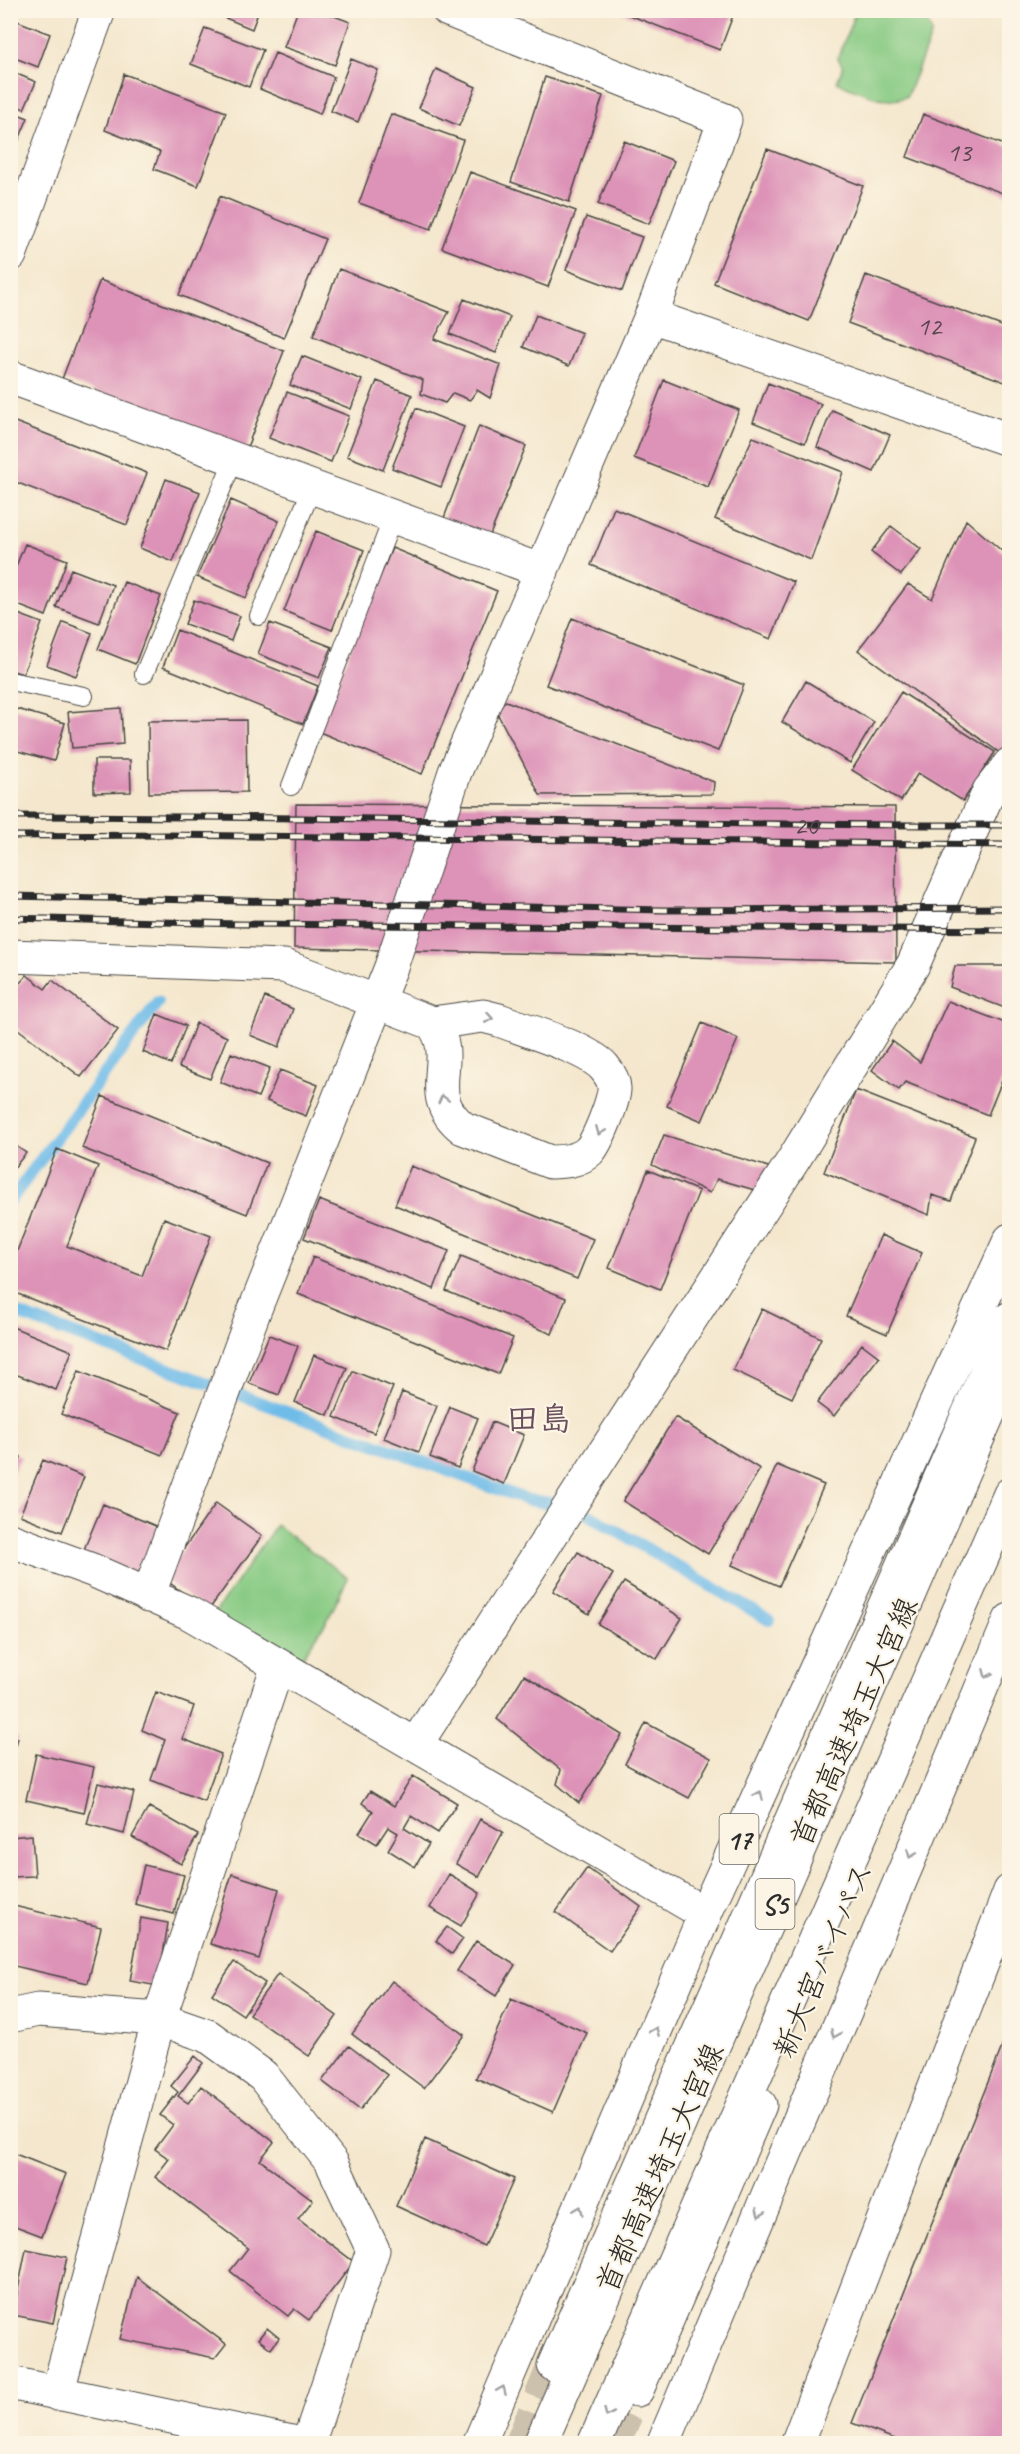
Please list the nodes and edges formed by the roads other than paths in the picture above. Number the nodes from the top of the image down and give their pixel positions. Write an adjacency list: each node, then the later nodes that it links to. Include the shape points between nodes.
1 (99, 10): 3 (main road)
2 (448, 10): 4 (main road, via 725,120)
3 (10, 255)
4 (651, 316): 6 (main road); 10 (main road)
5 (10, 377): 7 (main road)
6 (1010, 440)
7 (234, 459): 8 (main road); 12 (lane)
8 (312, 488): 9 (main road); 11 (lane)
9 (393, 517): 10 (main road); 16 (lane)
10 (542, 572): 18 (main road, via 455,772)
11 (260, 616)
12 (144, 674)
13 (10, 681): 14 (lane)
14 (84, 696)
15 (1010, 764): 29 (main road, via 989,791 907,975 787,1169)
16 (291, 786)
17 (10, 956): 18 (main road, via 284,966)
18 (378, 1001): 19 (main road); 26 (main road, via 255,1309)
19 (432, 1023): 19 (main road, one-way to 19, via 483,1016 593,1057 612,1078 615,1088 588,1153 569,1161 550,1162 463,1128 453,1120 446,1110 440,1084 443,1044)
20 (1010, 1240): 31 (main road, 17, one-way to 20)
21 (1010, 1318): 34 (main road, 17)
22 (1010, 1364): 41 (main road, 首都高速埼玉大宮線 / S5)
23 (1010, 1494): 42 (main road, 首都高速埼玉大宮線 / S5, one-way to 42)
24 (1010, 1531): 36 (main road, 新大宮バイパス)
25 (10, 1540): 26 (main road, via 92,1570)
26 (148, 1596): 28 (main road, via 189,1613)
27 (1010, 1620): 43 (main road, one-way to 43)
28 (278, 1665): 29 (main road); 33 (main road)
29 (416, 1744): 31 (main road)
30 (1010, 1891): 44 (main road)
31 (705, 1914): 40 (main road, 17, one-way to 31)
32 (10, 2016): 33 (main road, via 38,2010)
33 (159, 2019): 37 (main road); 39 (main road, via 208,2036 263,2076 332,2163 373,2250)
34 (555, 2366)
35 (10, 2383): 37 (main road)
36 (637, 2390)
37 (57, 2394): 38 (main road)
38 (301, 2444)
39 (308, 2444)
40 (479, 2444)
41 (540, 2444)
42 (594, 2444)
43 (663, 2444)
44 (797, 2444)

